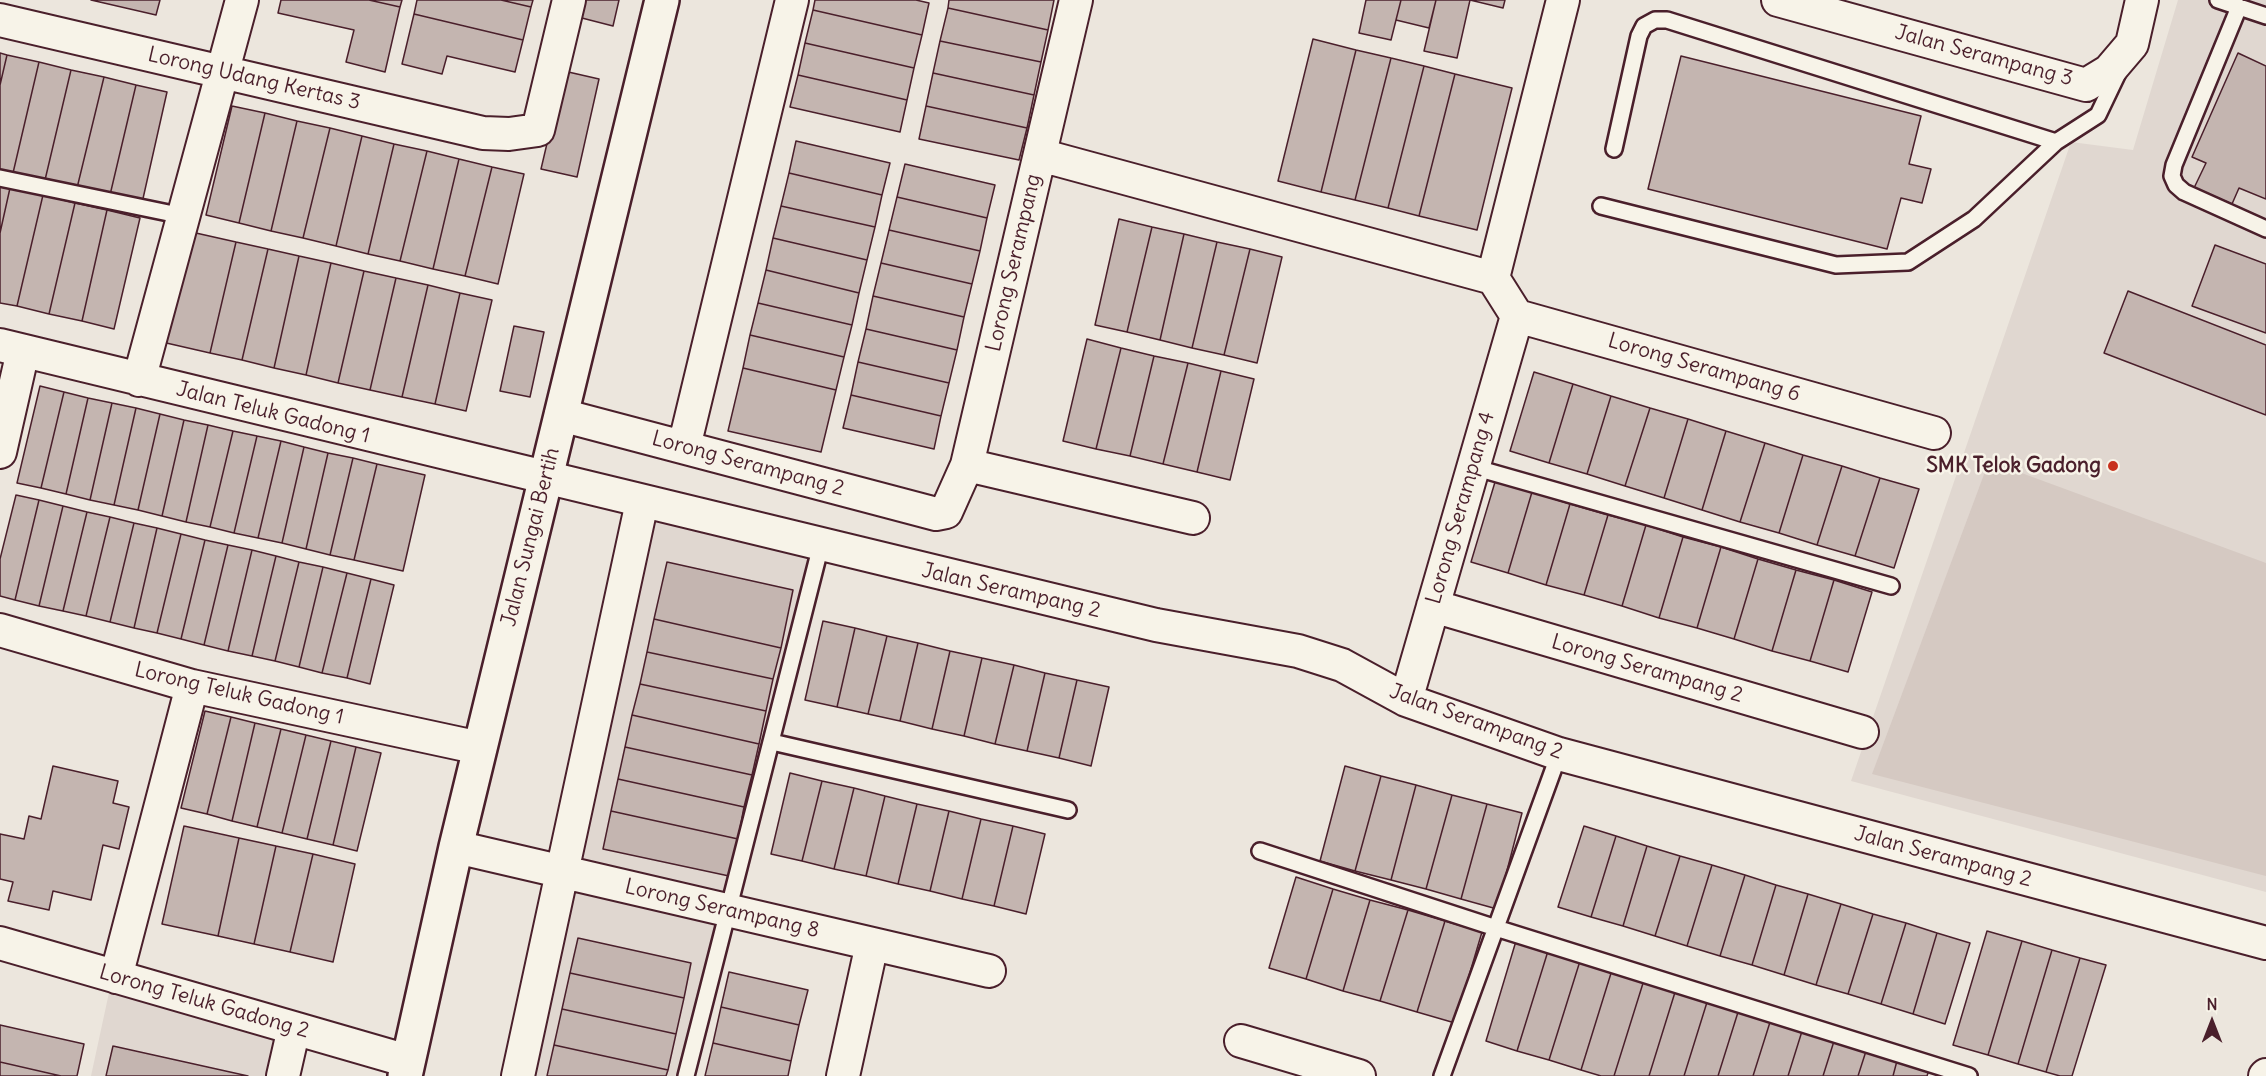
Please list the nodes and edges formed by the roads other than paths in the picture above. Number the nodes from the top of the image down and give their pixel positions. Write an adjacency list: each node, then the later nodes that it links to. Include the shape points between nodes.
1 (242, 0): 14 (street)
2 (569, 0): 14 (street, Lorong Udang Kertas 3, via 538,129 483,133)
3 (662, 0): 26 (main road, Jalan Sungai Bertih)
4 (792, 0): 28 (street)
5 (1076, 0): 17 (street, Lorong Serampang)
6 (1563, 0): 22 (street)
7 (1778, 0): 13 (street, Jalan Serampang 3, via 2086,85 2109,71)
8 (2142, 0): 13 (street, Jalan Serampang 3)
9 (2218, 0): 10 (lane)
10 (2239, 7): 12 (lane); 21 (lane, via 2172,176 2184,192)
11 (9, 14): 14 (street, Lorong Udang Kertas 3)
12 (2266, 16)
13 (2132, 44): 15 (lane, via 2098,115)
14 (224, 71): 20 (street)
15 (2056, 141): 16 (lane, via 1667,20 1655,20 1644,26 1639,36); 19 (lane, via 1974,219 1908,262 1836,265)
16 (1614, 149)
17 (1040, 155): 22 (street); 30 (street, Lorong Serampang)
18 (0, 178): 20 (lane)
19 (1601, 206)
20 (183, 216): 25 (street)
21 (2266, 229)
22 (1492, 278): 23 (street)
23 (1517, 316): 27 (street, Lorong Serampang 6); 31 (street, Lorong Serampang 4)
24 (11, 348): 25 (street, Jalan Teluk Gadong 1); 29 (street)
25 (139, 380): 32 (street, Jalan Teluk Gadong 1)
26 (561, 415): 28 (street, Lorong Serampang 2); 32 (main road, Jalan Sungai Bertih)
27 (1934, 433)
28 (684, 447): 34 (street, Lorong Serampang 2)
29 (0, 452)
30 (967, 465): 34 (street, Lorong Serampang, via 946,512); 35 (street)
31 (1473, 466): 37 (lane); 38 (street, Lorong Serampang 4)
32 (545, 478): 33 (street, Jalan Serampang 2); 44 (main road, Jalan Sungai Bertih)
33 (642, 502): 36 (street, Jalan Serampang 2); 49 (street)
34 (936, 514)
35 (1193, 518)
36 (821, 545): 41 (street, Jalan Serampang 2, via 1156,626 1298,651 1342,665); 43 (lane)
37 (1891, 586)
38 (1433, 606): 41 (street, Lorong Serampang 4); 42 (street, Lorong Serampang 2)
39 (0, 630): 40 (street, Lorong Teluk Gadong 1)
40 (192, 686): 44 (street, Lorong Teluk Gadong 1); 56 (street)
41 (1406, 700): 45 (street, Jalan Serampang 2)
42 (1862, 732)
43 (772, 742): 46 (lane); 50 (lane)
44 (480, 748): 47 (main road, Jalan Sungai Bertih)
45 (1559, 754): 51 (lane); 53 (street, Jalan Serampang 2)
46 (1068, 810)
47 (456, 847): 49 (street, Lorong Serampang 8); 59 (main road, Jalan Sungai Bertih)
48 (1260, 851): 51 (lane)
49 (562, 872): 50 (street, Lorong Serampang 8); 61 (street)
50 (728, 910): 54 (street, Lorong Serampang 8); 62 (lane)
51 (1496, 928): 65 (lane); 66 (lane)
52 (0, 943): 56 (street, Lorong Teluk Gadong 2)
53 (2266, 944)
54 (872, 945): 55 (street, Lorong Serampang 8); 63 (street)
55 (988, 971)
56 (116, 977): 57 (street, Lorong Teluk Gadong 2)
57 (294, 1028): 59 (street, Lorong Teluk Gadong 2); 60 (street)
58 (1240, 1041): 64 (street)
59 (407, 1069)
60 (283, 1076)
61 (518, 1076)
62 (686, 1076)
63 (843, 1076)
64 (1359, 1076)
65 (1442, 1076)
66 (1969, 1076)

